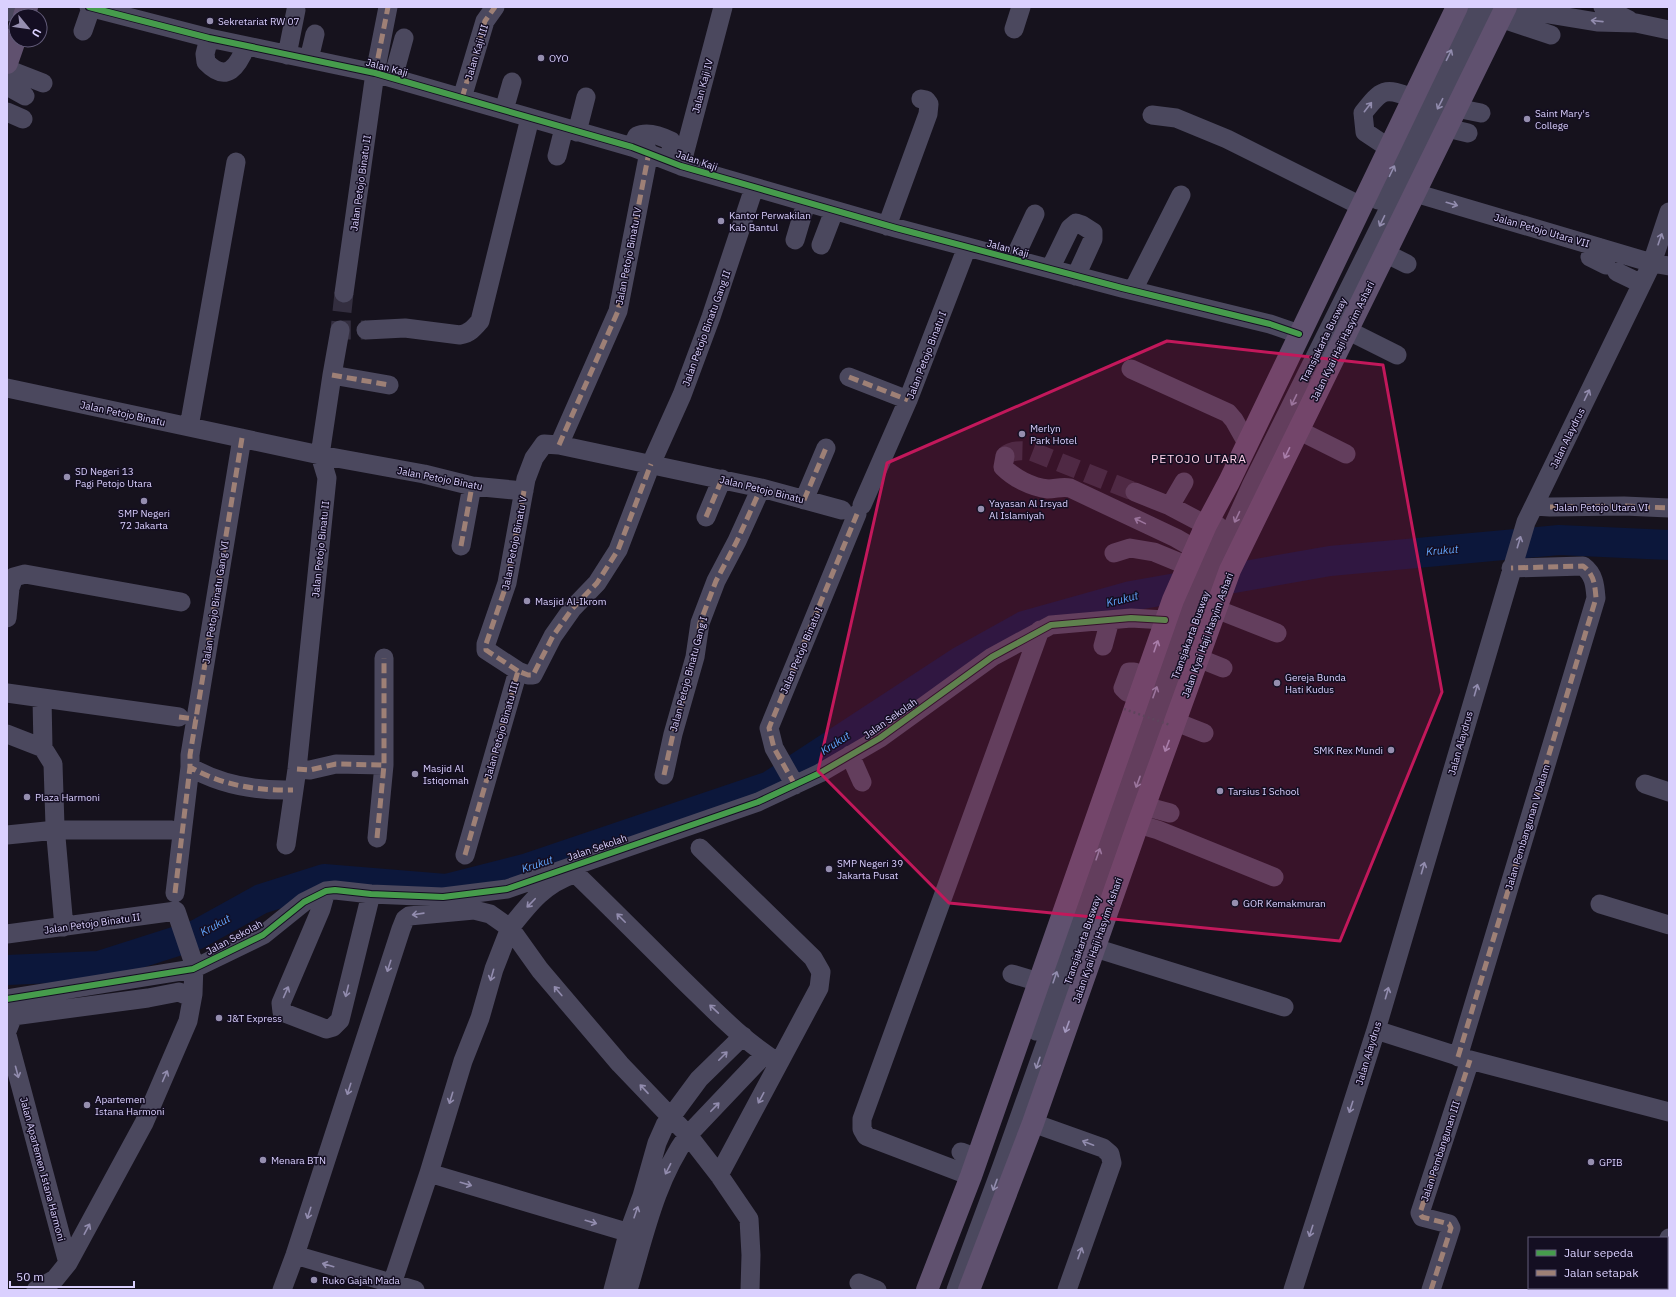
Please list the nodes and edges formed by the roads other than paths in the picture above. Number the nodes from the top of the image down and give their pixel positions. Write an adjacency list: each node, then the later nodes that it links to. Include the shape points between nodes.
1 (9, 7): 11 (street)
2 (90, 7): 16 (street); 19 (street, Jalan Kaji)
3 (388, 7): 27 (street, Jalan Petojo Binatu II)
4 (721, 7): 48 (street, Jalan Kaji IV)
5 (1021, 7): 14 (street)
6 (1457, 7): 34 (main road, Jalan Kyai Haji Hasyim Ashari)
7 (1473, 7): 108 (street, Transjakarta Busway, one-way to 7, via 1216,530)
8 (1603, 7): 13 (street)
9 (1502, 9): 13 (street, one-way to 9, via 1597,22); 18 (street); 37 (main road, Jalan Kyai Haji Hasyim Ashari); 108 (street, Transjakarta Busway, one-way to 108, via 1252,484)
10 (296, 10): 23 (street)
11 (7, 12)
12 (494, 15): 35 (street)
13 (1636, 23): 15 (street)
14 (1014, 29)
15 (1669, 30)
16 (83, 31)
17 (315, 34): 24 (street)
18 (1551, 35)
19 (209, 38): 21 (street, Jalan Kaji); 21 (street, via 206,62 224,72 234,68)
20 (404, 38): 28 (street)
21 (246, 46): 23 (street, Jalan Kaji)
22 (12, 48): 25 (main road)
23 (287, 55): 24 (street, Jalan Kaji)
24 (309, 59): 27 (street, Jalan Kaji)
25 (7, 63)
26 (7, 69): 30 (street)
27 (375, 73): 28 (street, Jalan Kaji); 70 (street, Jalan Petojo Binatu II)
28 (393, 78): 35 (street, Jalan Kaji)
29 (512, 82): 38 (street)
30 (42, 83)
31 (7, 86): 32 (street)
32 (25, 96)
33 (586, 97): 42 (street)
34 (1413, 98): 44 (main road, Jalan Kyai Haji Hasyim Ashari); 44 (street, one-way to 34, via 1365,132 1363,113 1377,96 1389,90)
35 (467, 99): 38 (street, Jalan Kaji)
36 (921, 99): 59 (street, via 929,104 928,114)
37 (1456, 108): 39 (street); 51 (main road, Jalan Kyai Haji Hasyim Ashari, via 1454,136)
38 (504, 110): 41 (street, Jalan Kaji)
39 (1481, 113)
40 (1152, 115): 55 (street, via 1176,118 1227,139)
41 (530, 118): 42 (street, Jalan Kaji); 72 (street, via 480,321 473,330 460,335 405,328)
42 (571, 130): 45 (street, Jalan Kaji); 46 (street)
43 (932, 138): 59 (street)
44 (1389, 148): 55 (main road, Jalan Kyai Haji Hasyim Ashari)
45 (641, 149): 48 (street, Jalan Kaji); 86 (street, Jalan Petojo Binatu IV, via 618,310)
46 (557, 156)
47 (236, 162): 82 (street)
48 (675, 163): 49 (street, Jalan Kaji)
49 (722, 178): 50 (street, Jalan Kaji); 52 (street, via 718,190)
50 (754, 188): 54 (street, Jalan Kaji); 91 (street, Jalan Petojo Binatu Gang II, via 709,324 682,395)
51 (1415, 193): 61 (street, Jalan Petojo Utara VII, one-way to 61, via 1500,212); 62 (main road, Jalan Kyai Haji Hasyim Ashari)
52 (734, 195)
53 (1175, 198): 69 (street)
54 (811, 204): 56 (street, Jalan Kaji); 56 (street, via 807,242)
55 (1361, 206): 74 (main road, Jalan Kyai Haji Hasyim Ashari)
56 (834, 211): 59 (street, Jalan Kaji)
57 (1669, 212): 65 (street, Jalan Alaydrus, one-way to 57)
58 (1035, 214): 63 (street)
59 (892, 227): 60 (street, Jalan Kaji)
60 (967, 247): 63 (street, Jalan Kaji); 81 (street, Jalan Petojo Binatu I)
61 (1598, 247): 65 (street, Jalan Petojo Utara VII); 68 (street, via 1590,257)
62 (1386, 253): 64 (street); 73 (main road, Jalan Kyai Haji Hasyim Ashari)
63 (1014, 259): 66 (street, Jalan Kaji)
64 (1407, 264)
65 (1660, 264): 68 (street, Jalan Alaydrus)
66 (1050, 269): 67 (street, Jalan Kaji); 67 (street, via 1070,228 1076,223 1093,232 1093,239)
67 (1076, 276): 69 (street, Jalan Kaji)
68 (1642, 284): 102 (street, Jalan Alaydrus, one-way to 68)
69 (1128, 289): 74 (street, Jalan Kaji, via 1270,324)
70 (344, 293)
71 (340, 330): 77 (street, Jalan Petojo Binatu II)
72 (366, 330)
73 (1347, 330): 75 (street); 83 (main road, Jalan Kyai Haji Hasyim Ashari)
74 (1299, 334): 85 (main road, Jalan Kyai Haji Hasyim Ashari)
75 (1397, 355)
76 (1131, 369): 85 (street, via 1228,413)
77 (332, 375): 79 (street); 89 (street, Jalan Petojo Binatu II)
78 (849, 377): 81 (street)
79 (389, 385)
80 (7, 388): 82 (street, Jalan Petojo Binatu)
81 (908, 400): 101 (street, Jalan Petojo Binatu I)
82 (189, 427): 84 (street, Jalan Petojo Binatu)
83 (1298, 430): 88 (street); 108 (main road, Jalan Kyai Haji Hasyim Ashari, one-way to 108)
84 (242, 438): 89 (street, Jalan Petojo Binatu); 130 (street, Jalan Petojo Binatu Gang VI)
85 (1247, 443): 104 (main road, Jalan Kyai Haji Hasyim Ashari)
86 (559, 445): 91 (street, Jalan Petojo Binatu); 96 (street, Jalan Petojo Binatu, via 544,444 534,458)
87 (826, 448): 98 (street)
88 (1346, 454)
89 (320, 455): 94 (street, Jalan Petojo Binatu, via 424,474); 131 (street, Jalan Petojo Binatu II, via 327,478)
90 (1005, 456): 108 (street, one-way to 90, via 1176,538 1065,486 1047,489 1013,476 1003,467)
91 (651, 464): 92 (street, Jalan Petojo Binatu); 120 (street, Jalan Petojo Binatu III, via 618,550 598,583 572,609 553,636 533,675)
92 (722, 479): 95 (street, Jalan Petojo Binatu); 103 (street)
93 (1184, 482): 99 (street)
94 (472, 486): 96 (street, Jalan Petojo Binatu); 105 (street)
95 (760, 488): 98 (street, Jalan Petojo Binatu); 132 (street, Jalan Petojo Binatu Gang I, via 716,581 700,623)
96 (524, 491): 120 (street, Jalan Petojo Binatu V, via 507,583 486,644 486,650)
97 (1134, 492): 99 (street)
98 (804, 500): 101 (street, Jalan Petojo Binatu)
99 (1170, 506): 104 (street)
100 (1669, 508): 102 (street, Jalan Petojo Utara VI, via 1550,507)
101 (854, 510): 133 (street, Jalan Petojo Binatu I, via 769,728 770,738)
102 (1530, 514): 107 (street, Jalan Alaydrus, one-way to 102)
103 (706, 517)
104 (1206, 525): 108 (main road, Jalan Kyai Haji Hasyim Ashari)
105 (461, 546)
106 (1114, 553): 108 (street, via 1130,548 1154,552)
107 (1512, 565): 165 (street, Jalan Alaydrus, one-way to 107); 169 (street, Jalan Pembangunan V Dalam, via 1583,566 1589,570 1594,582 1596,598)
108 (1202, 567): 109 (main road, Jalan Kyai Haji Hasyim Ashari); 109 (main road, Jalan Kyai Haji Hasyim Ashari)
109 (1201, 600): 113 (main road, Jalan Kyai Haji Hasyim Ashari); 115 (street); 118 (main road, Jalan Kyai Haji Hasyim Ashari); 191 (street, Transjakarta Busway, one-way to 109, via 1144,721); 192 (street, Transjakarta Busway, one-way to 192, via 1005,1158)
110 (181, 602): 111 (street, via 25,574 14,577 10,588)
111 (7, 618)
112 (1110, 620): 113 (street, Jalan Sekolah); 114 (street, Jalan Sekolah, via 1051,625); 116 (street)
113 (1165, 620): 160 (main road, Jalan Kyai Haji Hasyim Ashari, one-way to 113, via 1136,694)
114 (1040, 630): 128 (street, Jalan Sekolah, via 992,657 880,738); 175 (street, via 862,1119 862,1129 866,1136)
115 (1277, 633)
116 (1103, 646)
117 (384, 658): 129 (street)
118 (1198, 658): 119 (street); 124 (main road, Jalan Kyai Haji Hasyim Ashari)
119 (1223, 668)
120 (518, 670): 146 (street, Jalan Petojo Binatu III)
121 (7, 693): 122 (street)
122 (42, 698): 123 (street); 127 (street)
123 (179, 717)
124 (1173, 723): 125 (street); 139 (main road, Jalan Kyai Haji Hasyim Ashari, one-way to 139)
125 (1204, 733)
126 (7, 734): 127 (street)
127 (43, 748): 140 (street, via 53,764)
128 (850, 756): 133 (street, Jalan Sekolah); 134 (street)
129 (384, 765): 131 (street, via 336,764 310,770); 143 (street)
130 (190, 767): 136 (street, via 220,780 260,790); 151 (street, Jalan Petojo Binatu Gang VI)
131 (297, 769): 136 (street, Jalan Petojo Binatu II)
132 (664, 775)
133 (792, 781): 149 (street, Jalan Sekolah, via 758,802 507,890 443,897)
134 (862, 782)
135 (1645, 784): 137 (street)
136 (293, 790): 144 (street, Jalan Petojo Binatu II)
137 (1669, 792)
138 (1170, 813): 139 (street)
139 (1141, 815): 147 (street, via 1158,830); 156 (main road, Jalan Kyai Haji Hasyim Ashari)
140 (56, 830): 141 (street); 142 (street); 153 (street)
141 (172, 830)
142 (7, 835)
143 (377, 838)
144 (286, 845)
145 (700, 848): 170 (street, via 813,958 821,972 819,988)
146 (465, 855)
147 (1274, 878)
148 (326, 891): 149 (street, Jalan Sekolah); 149 (street, one-way to 148, via 340,1020 333,1028 326,1029 282,1012 281,1003 321,910); 157 (street, Jalan Sekolah, via 304,902 263,935)
149 (371, 894)
150 (1600, 904): 152 (street)
151 (177, 909): 153 (street, Jalan Petojo Binatu II); 157 (street)
152 (1669, 925)
153 (64, 927): 155 (street, Jalan Petojo Binatu II)
154 (510, 928): 168 (street, one-way to 154, via 574,874 550,884 529,903); 172 (street, one-way to 154, via 620,1064 540,970); 176 (street, one-way to 176, via 463,1061); 179 (street, one-way to 179, via 490,914 474,910 416,914 405,919)
155 (7, 934)
156 (1095, 948): 164 (street); 173 (main road, Jalan Kyai Haji Hasyim Ashari, one-way to 173)
157 (193, 963): 159 (street, Jalan Sekolah); 163 (street)
158 (1012, 974): 160 (street)
159 (145, 976): 161 (street); 162 (street, Jalan Sekolah)
160 (1038, 982): 175 (main road, Jalan Kyai Haji Hasyim Ashari)
161 (148, 998): 163 (street, via 179,992); 166 (street, via 13,1016)
162 (7, 999)
163 (192, 1000): 180 (street, one-way to 163, via 144,1123 188,1021)
164 (1284, 1007)
165 (1376, 1030): 169 (street); 195 (street, Jalan Alaydrus, one-way to 195)
166 (7, 1031)
167 (7, 1035): 180 (street, Jalan Apartemen Istana Harmoni, one-way to 180)
168 (743, 1036): 170 (street); 172 (street, one-way to 168, via 699,1079)
169 (1464, 1058): 171 (street); 196 (street, Jalan Pembangunan III, via 1420,1213 1422,1217 1448,1224 1451,1228)
170 (772, 1059): 174 (street, one-way to 170); 177 (street, one-way to 177)
171 (1669, 1112)
172 (670, 1117): 174 (street); 178 (street, one-way to 172, via 642,1196 657,1143)
173 (1033, 1123): 193 (main road, Jalan Kyai Haji Hasyim Ashari); 194 (street, one-way to 173, via 1112,1163 1110,1154 1103,1148)
174 (688, 1135): 177 (street); 178 (street, one-way to 178, via 679,1148)
175 (970, 1162): 190 (main road, Jalan Kyai Haji Hasyim Ashari)
176 (429, 1173): 178 (street, one-way to 178); 182 (street)
177 (719, 1175): 188 (street, via 749,1219)
178 (636, 1236): 186 (street); 187 (street)
179 (295, 1255): 182 (street, one-way to 179); 184 (street)
180 (68, 1263): 183 (street, via 55,1279)
181 (859, 1283): 189 (street)
182 (392, 1284): 185 (street)
183 (36, 1290)
184 (282, 1290)
185 (415, 1290)
186 (613, 1290)
187 (628, 1290)
188 (750, 1290)
189 (877, 1290)
190 (927, 1290)
191 (942, 1290)
192 (956, 1290)
193 (969, 1290)
194 (1067, 1290)
195 (1293, 1290)
196 (1431, 1290)

